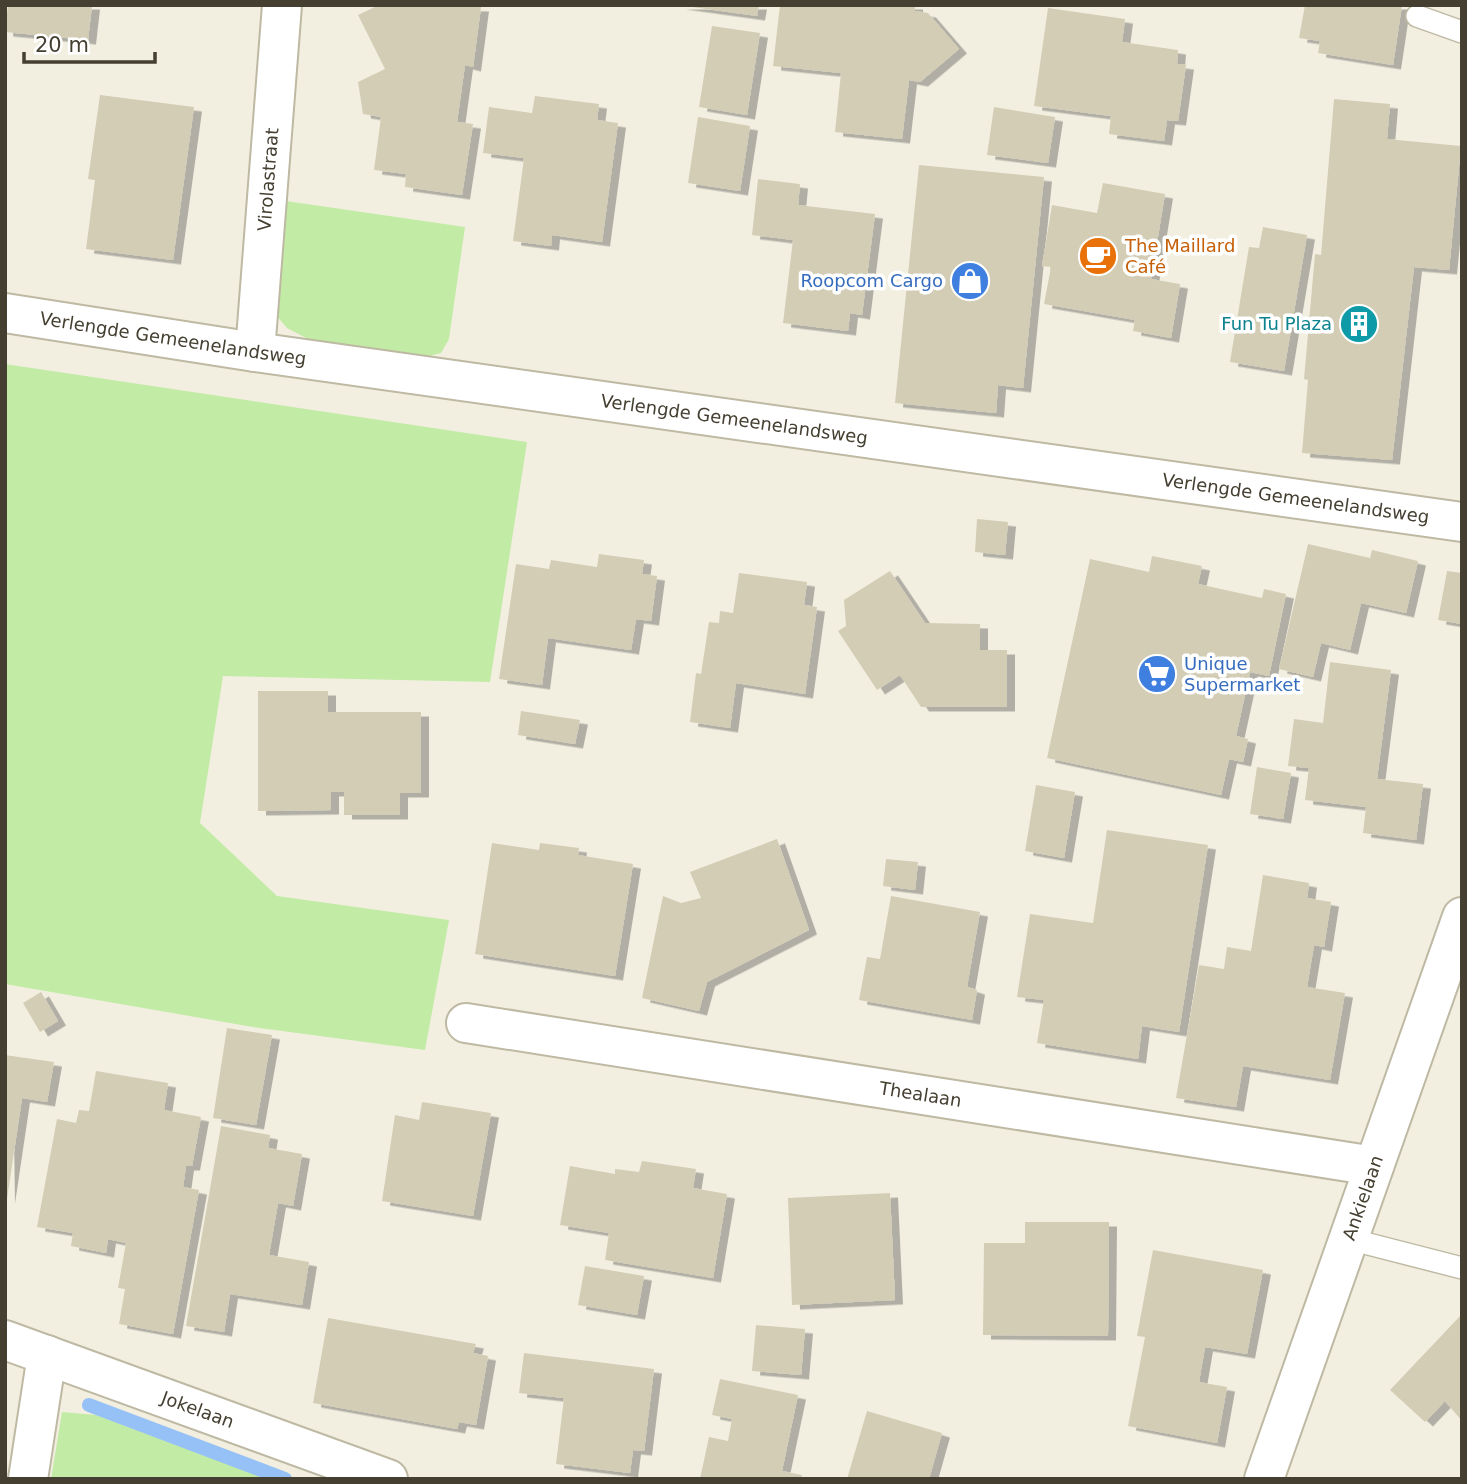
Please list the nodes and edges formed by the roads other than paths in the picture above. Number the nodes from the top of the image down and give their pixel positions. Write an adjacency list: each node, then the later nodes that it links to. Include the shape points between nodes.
1 (282, 5): 5 (street, Virolastraat)
2 (1418, 16): 3 (lane)
3 (1462, 32)
4 (5, 313): 5 (street, Verlengde Gemeenelandsweg)
5 (255, 352): 6 (street, Verlengde Gemeenelandsweg)
6 (1462, 522)
7 (1462, 917): 9 (street, Ankielaan)
8 (466, 1023): 9 (street, Thealaan)
9 (1374, 1166): 10 (street, Ankielaan)
10 (1349, 1239): 11 (lane); 16 (street, Ankielaan)
11 (1462, 1268)
12 (5, 1340): 13 (street, Jokelaan)
13 (47, 1355): 14 (street); 15 (street, Jokelaan)
14 (29, 1479)
15 (388, 1479)
16 (1264, 1479)

